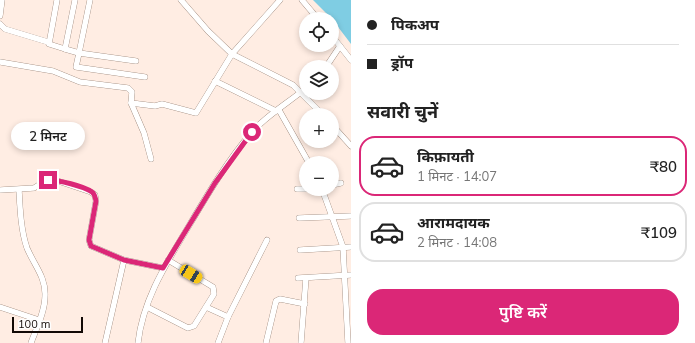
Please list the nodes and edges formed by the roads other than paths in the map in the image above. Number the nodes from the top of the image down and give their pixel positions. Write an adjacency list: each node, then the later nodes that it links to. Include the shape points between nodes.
1 (2, 0): 9 (street)
2 (56, 0): 11 (street)
3 (75, 0): 13 (street)
4 (90, 0): 14 (street)
5 (181, 0): 15 (street)
6 (280, 0): 15 (street)
7 (302, 0): 8 (street)
8 (312, 12)
9 (0, 16)
10 (0, 24): 11 (street, via 5,29)
11 (48, 42): 13 (street, via 51,46)
12 (340, 46): 16 (street); 17 (street)
13 (65, 49): 14 (street)
14 (80, 53): 18 (street); 20 (street, via 75,65 77,68)
15 (232, 54): 21 (street); 22 (street)
16 (331, 60)
17 (351, 60)
18 (136, 61)
19 (0, 62): 25 (street, via 53,71 80,82 128,88 132,92)
20 (146, 77)
21 (214, 81): 25 (street, via 196,113 162,104 155,106); 27 (street)
22 (299, 87)
23 (299, 94): 27 (street)
24 (312, 100): 26 (street)
25 (131, 103): 31 (street, via 144,133)
26 (318, 108)
27 (277, 110): 30 (street); 43 (street, via 252,132 223,171)
28 (339, 133): 29 (street)
29 (351, 146)
30 (305, 156)
31 (151, 159)
32 (0, 190): 33 (street)
33 (18, 190): 42 (street, via 34,188 55,180 91,192 95,195 96,201 89,240 91,246); 55 (street, via 27,248 44,280 45,296)
34 (325, 196): 36 (street)
35 (351, 216): 36 (street)
36 (333, 217): 37 (street); 39 (street)
37 (299, 218)
38 (267, 240): 54 (street)
39 (342, 247): 40 (street); 41 (street); 46 (street)
40 (351, 247)
41 (300, 250)
42 (124, 260): 44 (street); 58 (street)
43 (168, 260): 44 (street); 53 (street, via 213,287 214,294)
44 (163, 268): 52 (street)
45 (351, 275): 46 (street)
46 (344, 276): 48 (street); 50 (street)
47 (298, 278): 48 (street)
48 (306, 278): 49 (street)
49 (305, 304): 61 (street, via 280,299 276,301); 62 (street)
50 (348, 306): 56 (street)
51 (0, 307): 55 (street)
52 (148, 307): 53 (street, via 188,328 194,326); 59 (street)
53 (206, 307): 54 (street)
54 (228, 317): 60 (street)
55 (39, 320): 57 (street)
56 (349, 336): 63 (street)
57 (31, 343)
58 (105, 343)
59 (138, 343)
60 (218, 343)
61 (266, 343)
62 (301, 343)
63 (348, 343)

